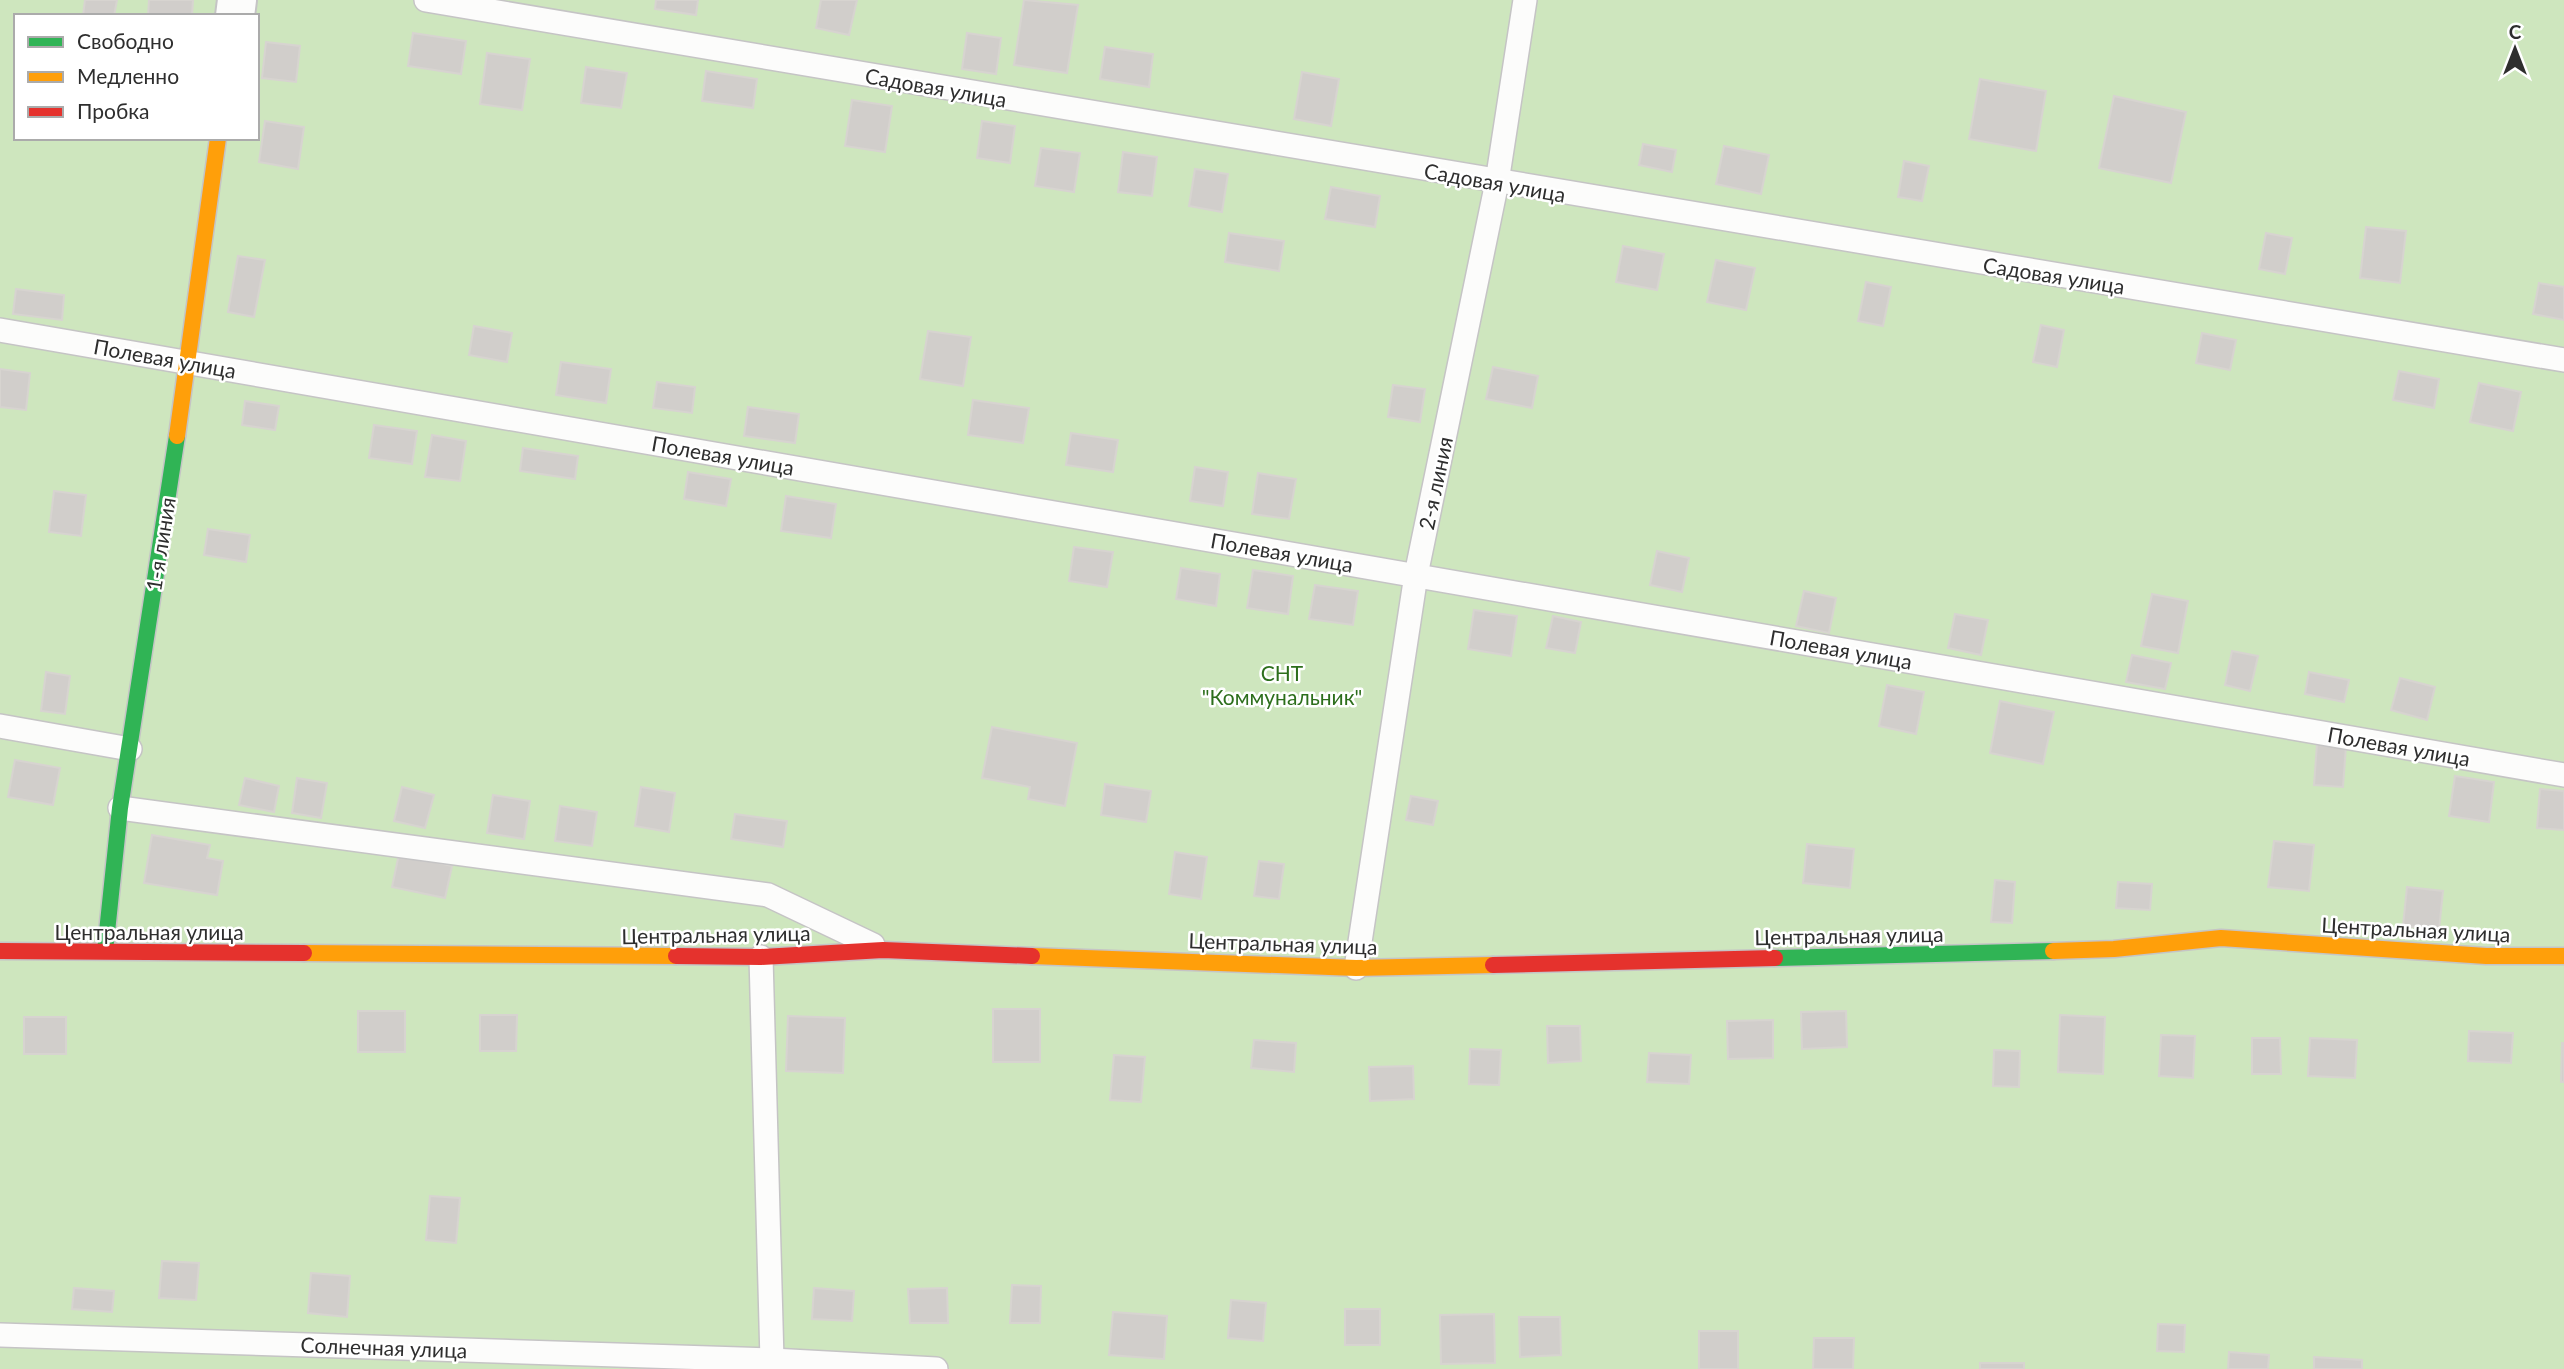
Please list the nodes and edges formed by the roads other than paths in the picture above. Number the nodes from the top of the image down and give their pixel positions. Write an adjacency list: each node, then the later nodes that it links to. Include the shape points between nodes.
1 (426, 0): 4 (lane, Садовая улица)
2 (1525, 0): 4 (lane, 2-я линия)
3 (218, 140): 7 (street, 1-я линия)
4 (1497, 182): 6 (lane, Садовая улица); 8 (lane, 2-я линия)
5 (0, 330): 7 (lane, Полевая улица)
6 (2564, 360)
7 (188, 362): 8 (lane, Полевая улица); 10 (street, 1-я линия)
8 (1416, 575): 11 (lane, Полевая улица); 18 (lane, 2-я линия)
9 (0, 726): 10 (lane)
10 (130, 749): 12 (street, 1-я линия)
11 (2564, 775)
12 (120, 808): 13 (lane, via 768,895); 15 (street, 1-я линия)
13 (883, 950): 17 (street, Центральная улица); 18 (street, Центральная улица)
14 (0, 951): 15 (street, Центральная улица)
15 (105, 951): 17 (street, Центральная улица)
16 (2564, 956): 18 (street, Центральная улица, via 2486,956 2221,939 2114,949)
17 (761, 957): 20 (lane)
18 (1356, 968)
19 (0, 1335): 20 (lane, Солнечная улица)
20 (772, 1360): 21 (lane, Солнечная улица)
21 (936, 1369)

